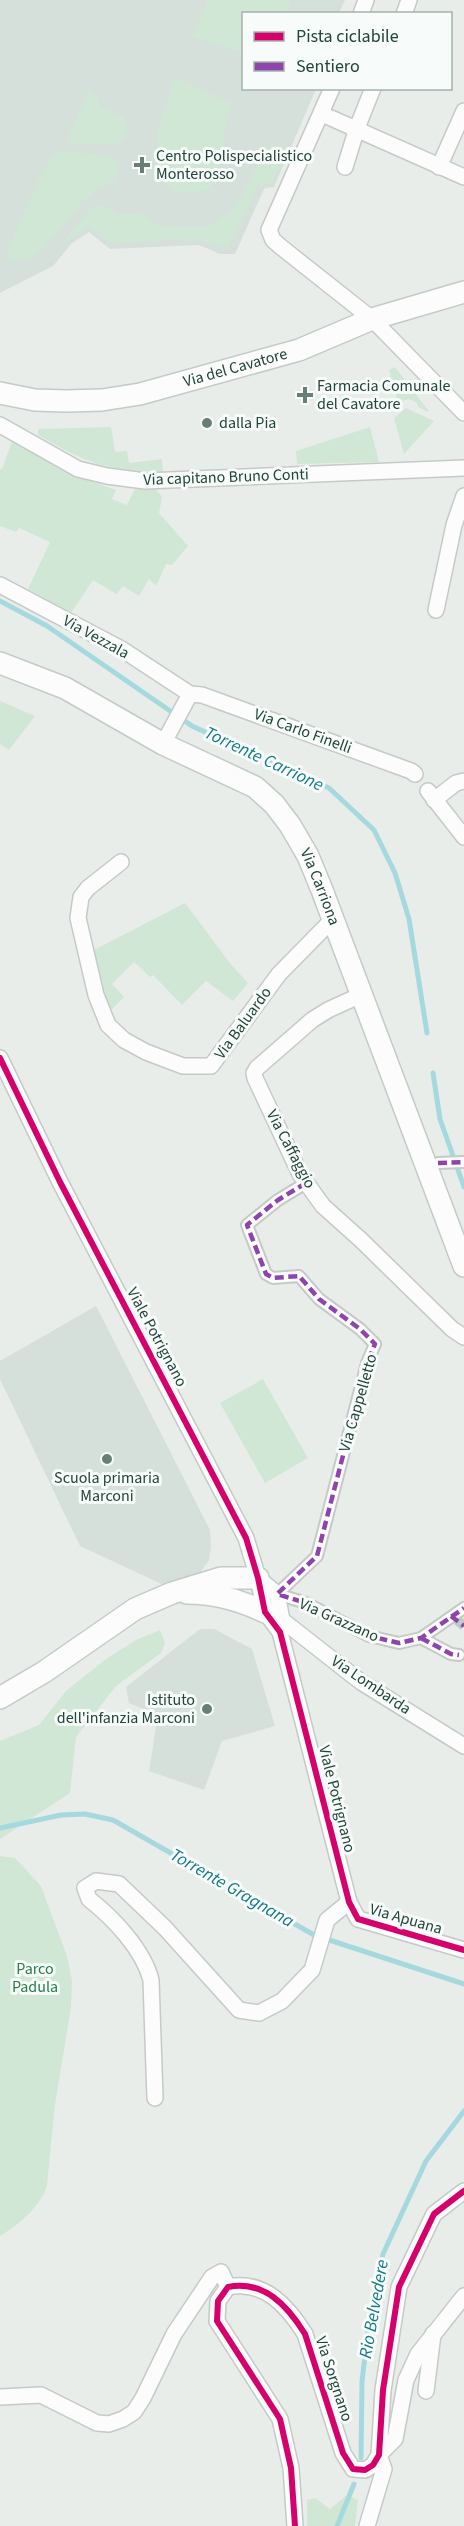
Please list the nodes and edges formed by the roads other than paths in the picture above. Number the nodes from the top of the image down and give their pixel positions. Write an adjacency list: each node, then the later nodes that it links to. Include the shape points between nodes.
1 (331, 90): 4 (street)
2 (372, 90): 5 (street)
3 (464, 111): 7 (street)
4 (322, 114): 5 (street); 10 (street, via 269,230 281,247)
5 (357, 128): 6 (street); 7 (street)
6 (345, 167)
7 (439, 167): 8 (street)
8 (464, 177)
9 (464, 292): 10 (main road, Via del Cavatore)
10 (372, 318): 11 (main road, Via del Cavatore, via 299,350 140,394 66,401); 12 (street)
11 (0, 393)
12 (464, 413)
13 (0, 425): 14 (street, Via capitano Bruno Conti, via 78,469 145,481)
14 (464, 468)
15 (464, 496): 17 (street)
16 (0, 585): 19 (street, Via Vezzala, via 123,650)
17 (436, 610)
18 (0, 663): 20 (main road, Via Carriona, via 65,688)
19 (187, 701): 20 (street); 21 (street, Via Carlo Finelli, via 202,695)
20 (166, 740): 25 (main road, Via Carriona, via 255,788 274,804 308,856)
21 (415, 774)
22 (464, 781): 23 (street, via 431,795)
23 (464, 837)
24 (121, 862): 25 (street, Via Baluardo, via 81,897 78,918 96,995 108,1025 124,1040 183,1066 211,1066 279,974)
25 (334, 918): 26 (main road, Via Carriona)
26 (363, 994): 30 (street, Via Caffaggio, via 312,1020 254,1073); 31 (main road, Via Carriona)
27 (0, 1058): 33 (street, Viale Potrignano, via 60,1182 246,1538)
28 (464, 1162): 29 (street)
29 (438, 1163)
30 (306, 1183): 32 (street, Via Caffaggio, via 322,1206); 35 (street, Via Cappelletto, via 248,1225 266,1274 273,1278 299,1276 319,1299 375,1344 317,1556)
31 (464, 1266)
32 (464, 1337)
33 (258, 1578): 34 (main road, via 221,1578); 35 (street); 37 (street, Viale Potrignano)
34 (172, 1593): 37 (main road, via 203,1593 240,1600); 40 (main road, via 135,1608)
35 (277, 1594): 37 (street, Viale Potrignano); 38 (street, Via Grazzano, via 306,1603 385,1641)
36 (464, 1608): 38 (street, Via Grazzano)
37 (276, 1621): 41 (street, Via Lombarda, via 361,1682); 42 (street, Viale Potrignano)
38 (421, 1638): 39 (street)
39 (459, 1655)
40 (0, 1698)
41 (464, 1746)
42 (349, 1902): 43 (street, Via Apuana, via 358,1919); 44 (street, Via Apuana, via 327,1920 312,1970 282,2001 259,2013 239,2010 119,1884 96,1881 85,1888 89,1899 147,1964 151,1980)
43 (464, 1950)
44 (155, 2097)
45 (464, 2191): 51 (street, Via Sorgnano, via 434,2214 399,2287)
46 (228, 2287): 50 (street, Via Sorgnano, via 221,2272 212,2277 174,2334 143,2398 134,2412 123,2419 98,2423 41,2395); 51 (street, Via Sorgnano, via 253,2286 274,2297 294,2316 305,2334 343,2453 353,2469 365,2470); 52 (street, via 218,2301 216,2321 280,2418 291,2468)
47 (464, 2296): 48 (street)
48 (434, 2334): 49 (street); 51 (street, via 418,2354 406,2380 395,2439)
49 (426, 2391)
50 (0, 2397)
51 (376, 2460): 53 (street, via 384,2469)
52 (295, 2526)
53 (367, 2526)

